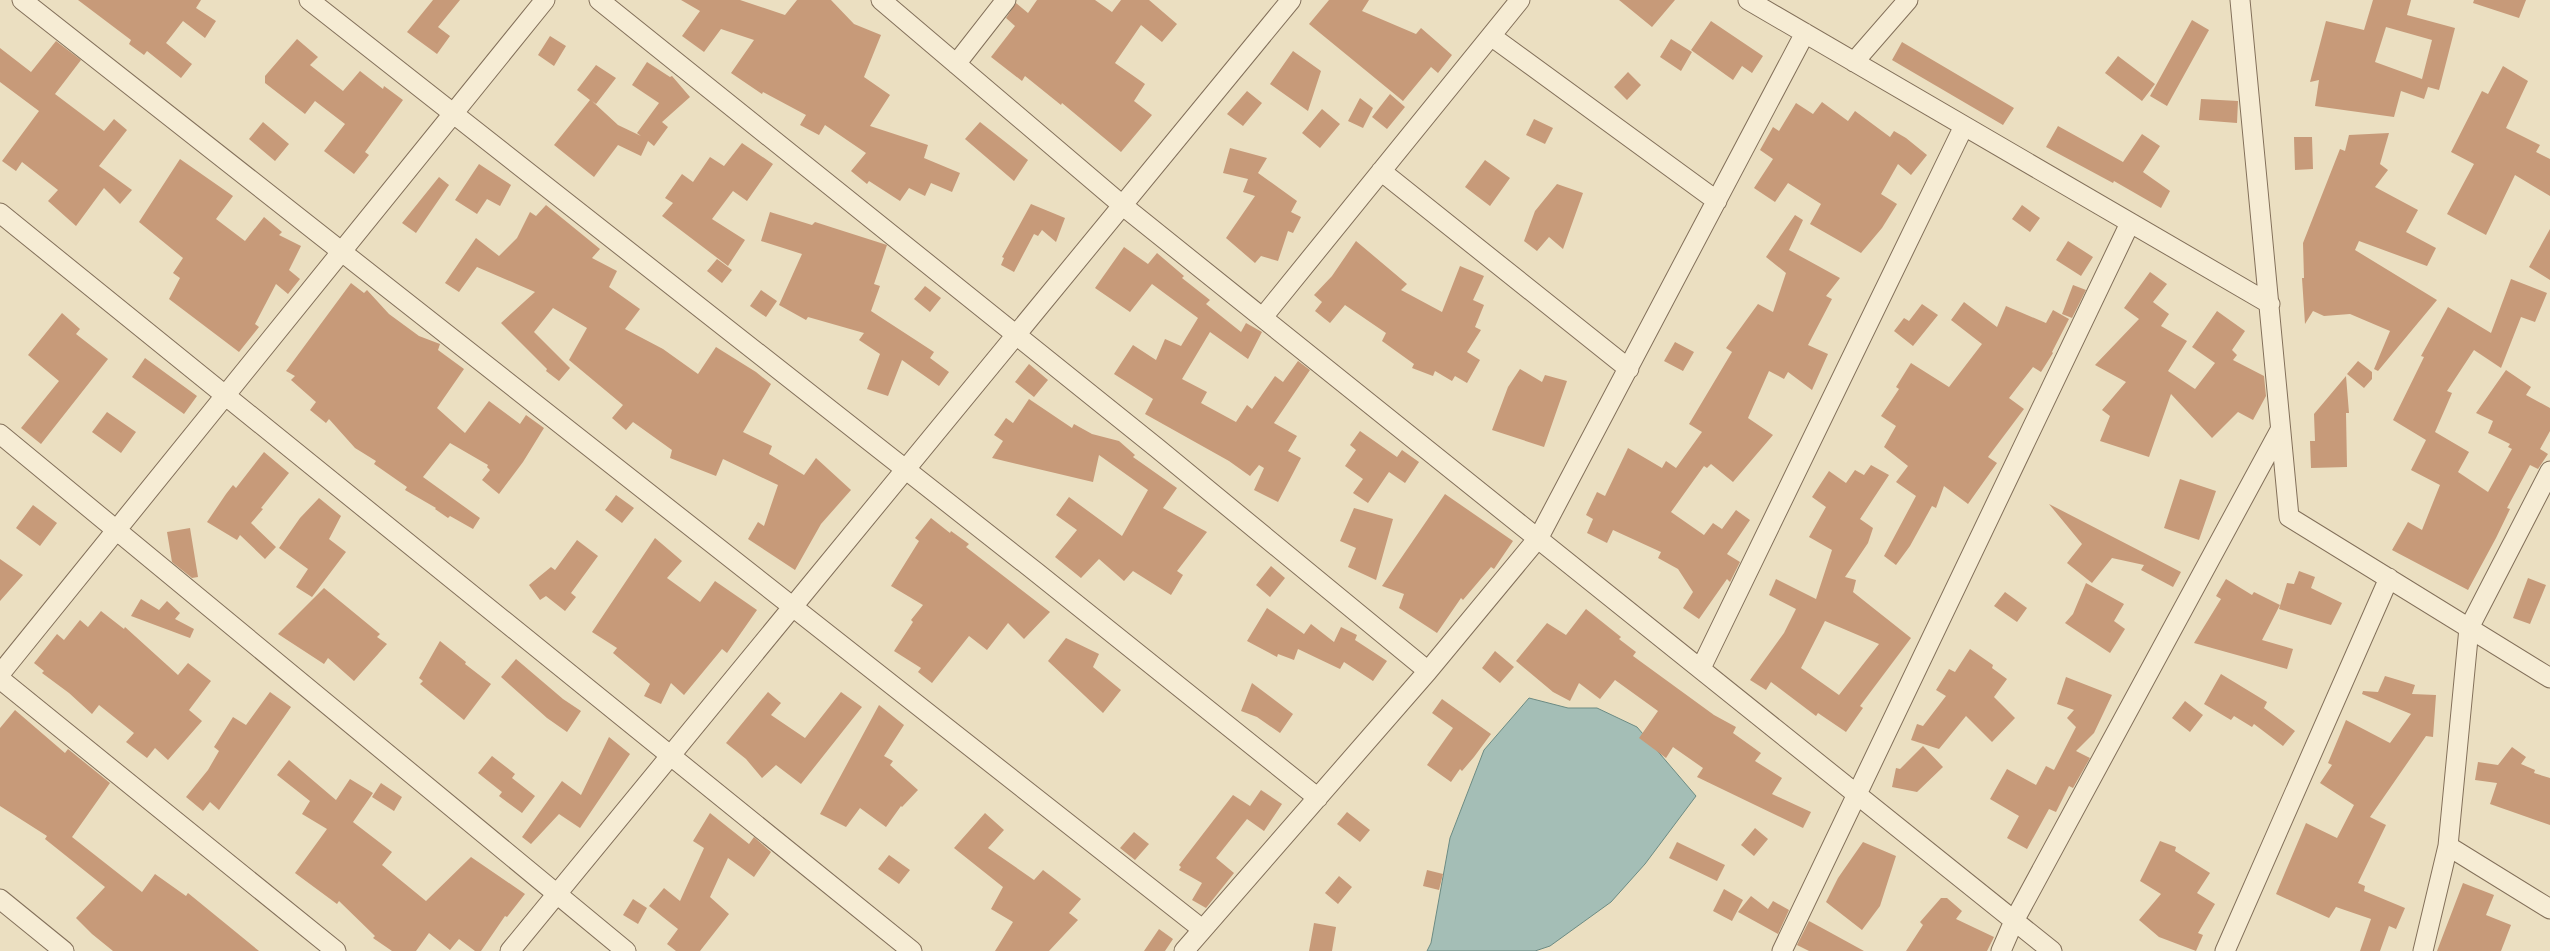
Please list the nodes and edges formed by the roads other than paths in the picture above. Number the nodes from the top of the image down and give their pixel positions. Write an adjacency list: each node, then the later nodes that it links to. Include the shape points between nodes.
1 (22, 0): 23 (street)
2 (309, 0): 16 (street)
3 (546, 0): 16 (street)
4 (599, 0): 26 (street)
5 (881, 0): 15 (street)
6 (1006, 0): 15 (street)
7 (1291, 0): 20 (street)
8 (1520, 0): 13 (street)
9 (1748, 0): 12 (street)
10 (1908, 0): 14 (street)
11 (2240, 0): 24 (street)
12 (1805, 33): 14 (street); 19 (street)
13 (1491, 36): 18 (street); 19 (street)
14 (1854, 62): 17 (street)
15 (956, 64): 20 (street)
16 (454, 114): 23 (street); 31 (street)
17 (1964, 126): 22 (street); 38 (street)
18 (1381, 171): 25 (street); 27 (street)
19 (1717, 201): 27 (street)
20 (1122, 205): 25 (street); 26 (street)
21 (0, 213): 28 (street)
22 (2130, 224): 24 (street); 44 (street)
23 (342, 252): 28 (street); 36 (street)
24 (2270, 304): 29 (street)
25 (1263, 318): 34 (street)
26 (1016, 335): 31 (street); 39 (street)
27 (1628, 369): 34 (street)
28 (226, 396): 33 (street); 43 (street)
29 (2279, 432): 35 (street, via 2289,518); 50 (street)
30 (0, 434): 33 (street)
31 (905, 469): 36 (street); 45 (street)
32 (2550, 471): 37 (street)
33 (117, 530): 40 (street); 47 (street)
34 (1539, 537): 38 (street); 39 (street)
35 (2388, 578): 37 (street); 61 (street)
36 (792, 607): 43 (street); 51 (street)
37 (2469, 628): 41 (street); 46 (street)
38 (1701, 668): 44 (street)
39 (1428, 671): 45 (street)
40 (0, 674)
41 (2550, 678)
42 (0, 679): 53 (street)
43 (670, 755): 47 (street); 56 (street)
44 (1858, 795): 50 (street); 58 (street)
45 (1318, 798): 51 (street)
46 (2448, 846): 49 (street); 62 (street)
47 (557, 894): 54 (street); 55 (street)
48 (0, 899): 52 (street)
49 (2550, 909)
50 (2014, 921): 59 (street); 60 (street)
51 (1202, 929): 57 (street)
52 (64, 951)
53 (336, 951)
54 (510, 951)
55 (626, 951)
56 (912, 951)
57 (1184, 951)
58 (1782, 951)
59 (2001, 951)
60 (2052, 951)
61 (2226, 951)
62 (2423, 951)

